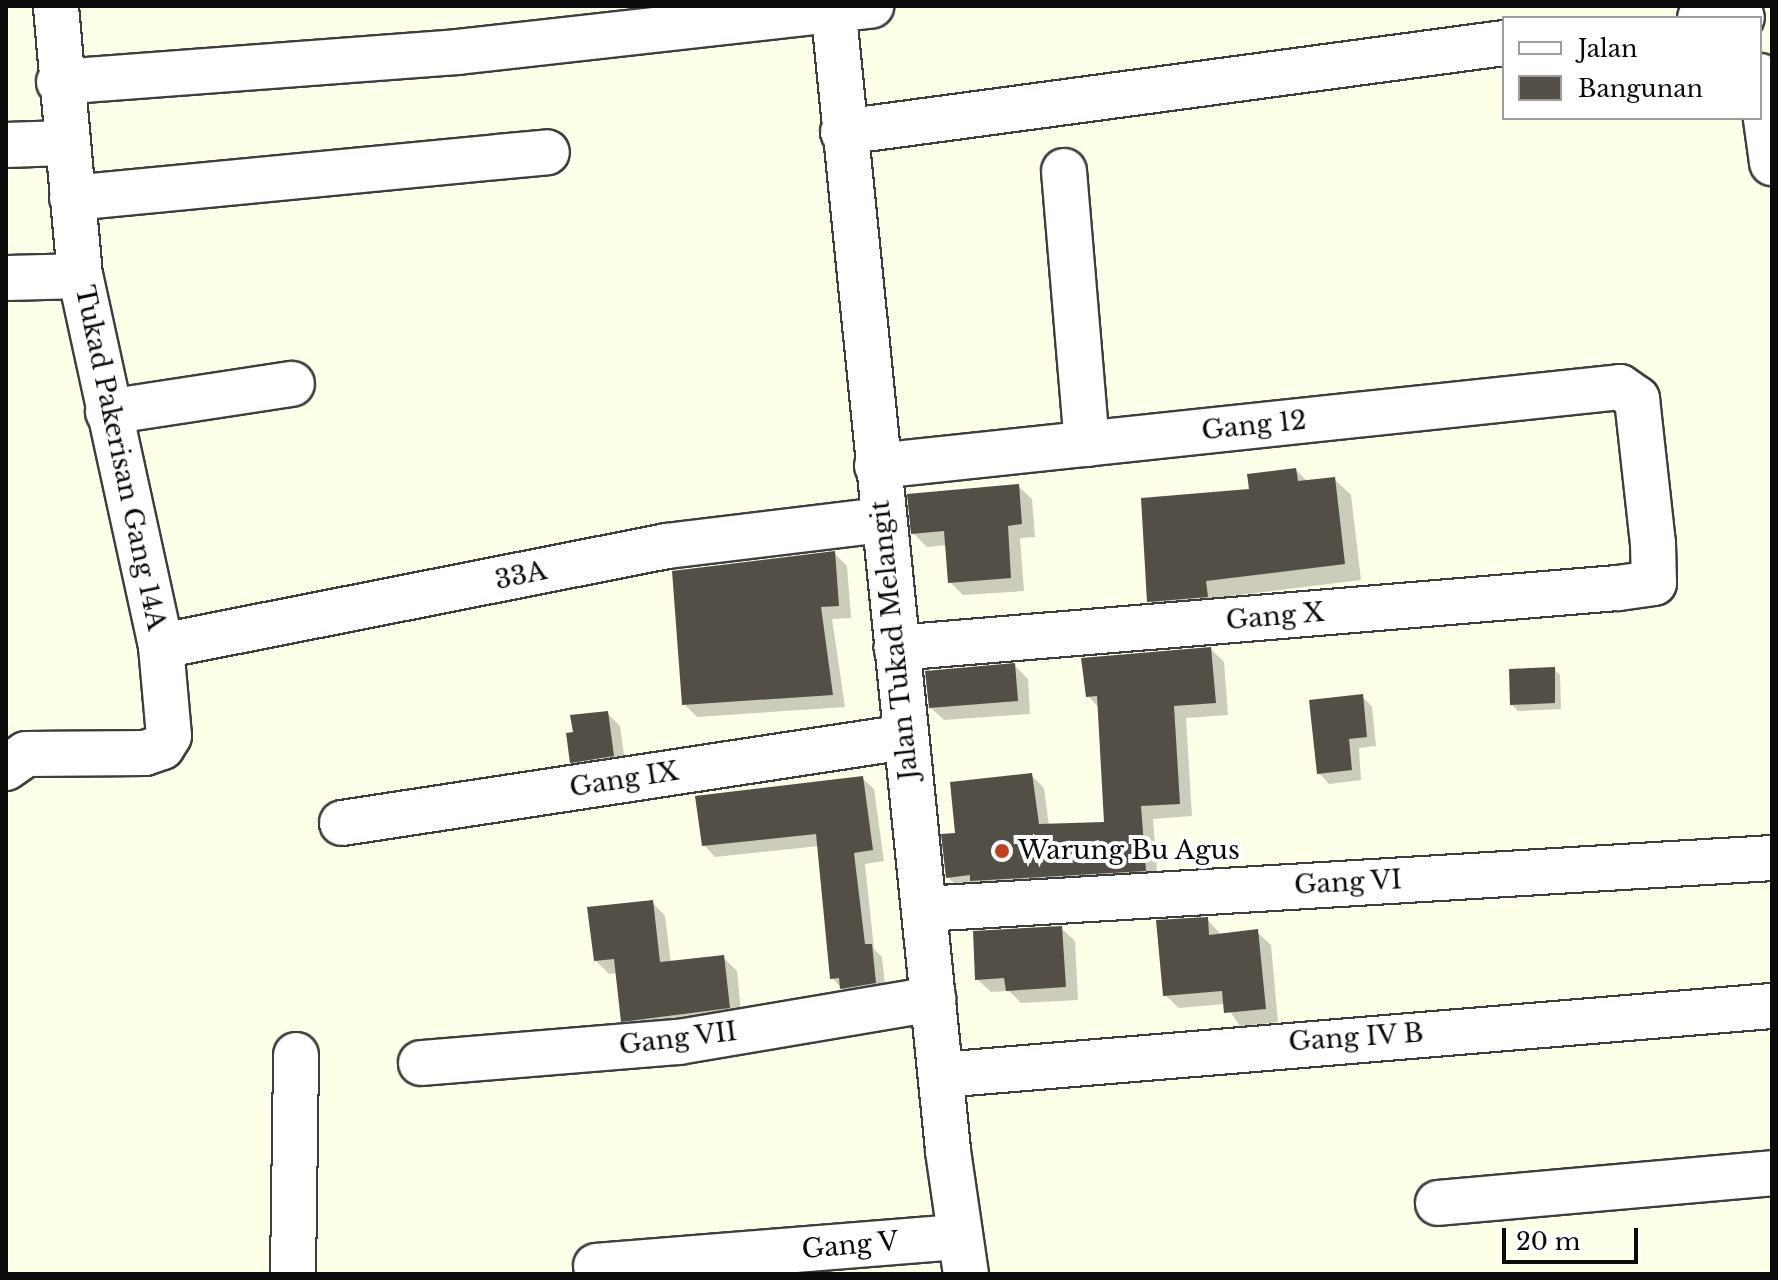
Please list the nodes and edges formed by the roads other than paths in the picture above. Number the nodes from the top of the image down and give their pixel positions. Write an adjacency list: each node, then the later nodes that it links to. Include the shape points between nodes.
1 (56, 6): 4 (street, Tukad Pakerisan Gang 14A)
2 (846, 8): 4 (street, via 458,52); 6 (street, Jalan Tukad Melangit)
3 (1502, 43): 6 (street)
4 (59, 82): 7 (street, Tukad Pakerisan Gang 14A)
5 (1762, 90): 10 (street)
6 (843, 132): 18 (street, Jalan Tukad Melangit)
7 (65, 143): 8 (street); 12 (street, Tukad Pakerisan Gang 14A)
8 (6, 145)
9 (547, 152): 12 (street)
10 (1772, 163)
11 (1064, 171): 17 (street)
12 (72, 198): 13 (street, Tukad Pakerisan Gang 14A)
13 (80, 276): 14 (street); 16 (street, Tukad Pakerisan Gang 14A)
14 (6, 278)
15 (292, 384): 16 (street)
16 (108, 412): 21 (street, Tukad Pakerisan Gang 14A)
17 (1087, 444): 18 (street, Gang 12); 20 (street, Gang 12, via 1620,387 1631,390 1640,415)
18 (877, 466): 19 (street, Jalan Tukad Melangit)
19 (883, 520): 21 (street, 33A, via 667,546); 22 (street, Jalan Tukad Melangit)
20 (1654, 583): 22 (street, Gang X)
21 (161, 646): 24 (street, Tukad Pakerisan Gang 14A, via 169,736 162,747 145,753 26,754)
22 (896, 648): 23 (street, Jalan Tukad Melangit)
23 (905, 737): 25 (street, Gang IX); 27 (street, Jalan Tukad Melangit)
24 (6, 768)
25 (342, 823)
26 (1772, 858): 27 (street, Gang VI)
27 (924, 909): 28 (street, Jalan Tukad Melangit)
28 (933, 999): 31 (street, Gang VII, via 679,1042); 32 (street, Jalan Tukad Melangit)
29 (1772, 1006): 32 (street, Gang IV B)
30 (296, 1055): 37 (street)
31 (421, 1063)
32 (941, 1075): 35 (street, Jalan Tukad Melangit)
33 (1772, 1173): 34 (street)
34 (1438, 1203)
35 (963, 1255): 36 (street, Gang V)
36 (596, 1266)
37 (293, 1274)

